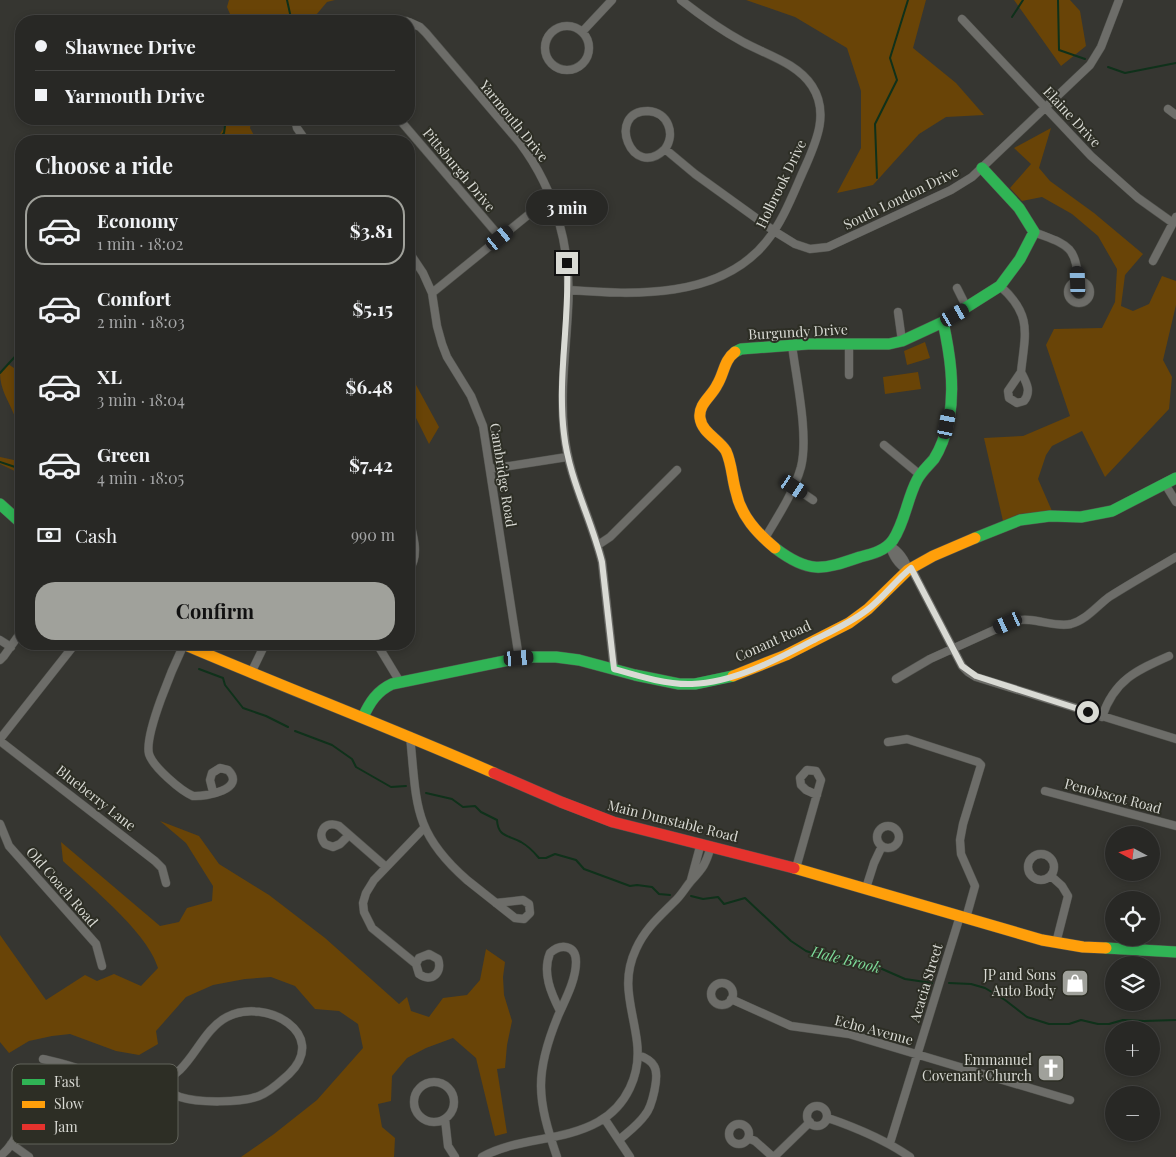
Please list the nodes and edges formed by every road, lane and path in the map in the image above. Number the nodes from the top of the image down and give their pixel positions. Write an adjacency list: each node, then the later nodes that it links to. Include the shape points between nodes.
1 (612, 0): 6 (street)
2 (681, 0): 17 (street, Holbrook Drive, via 727,32 795,68 814,88 821,118 819,134)
3 (1119, 0): 7 (street, South London Drive, via 1095,58)
4 (962, 19): 7 (street, Elaine Drive)
5 (415, 25): 15 (street, Yarmouth Drive, via 426,33 520,143 539,171)
6 (582, 32): 6 (street, via 589,48 584,62 568,71 551,64 544,48 552,32 565,26)
7 (1046, 108): 14 (street, South London Drive); 16 (street, Elaine Drive, via 1108,172 1138,198)
8 (1168, 109): 9 (street)
9 (1176, 115)
10 (404, 125): 11 (street, Pittsburgh Drive)
11 (413, 135)
12 (415, 138): 19 (street, Pittsburgh Drive)
13 (665, 149): 13 (street, via 648,157 633,151 628,145 627,126 636,114 646,111 663,117 670,132); 17 (street, South London Drive)
14 (982, 168): 17 (street, South London Drive, via 951,190 828,246 804,248); 18 (street, via 1024,215)
15 (551, 199): 19 (street); 25 (street, Yarmouth Drive, via 566,250)
16 (1174, 220): 21 (street)
17 (774, 231): 25 (street, Holbrook Drive, via 761,249 745,262 720,276 690,286 659,291)
18 (1034, 232): 22 (street, via 1071,251 1077,262); 23 (street, Burgundy Drive)
19 (500, 238): 26 (street)
20 (415, 261): 26 (street, Cambridge Road)
21 (1153, 261)
22 (1078, 281)
23 (1000, 286): 27 (street, Burgundy Drive); 33 (street, via 1013,300 1024,320)
24 (957, 288): 27 (street)
25 (568, 290): 36 (street, Yarmouth Drive, via 562,392)
26 (432, 293): 37 (street, Cambridge Road, via 442,344 480,416)
27 (967, 308): 29 (street, Burgundy Drive)
28 (898, 312): 30 (street)
29 (943, 322): 30 (street, Burgundy Drive); 39 (street, via 952,361 952,396 939,449 933,461)
30 (902, 342): 31 (street, Burgundy Drive)
31 (849, 344): 32 (street, Burgundy Drive); 34 (street)
32 (792, 345): 42 (street, via 803,446); 47 (street, Burgundy Drive, via 734,352 700,413 701,423 727,453 734,490 742,510)
33 (1020, 372)
34 (849, 375)
35 (884, 444): 39 (street)
36 (567, 457): 37 (street); 48 (street, Yarmouth Drive)
37 (490, 469): 62 (street, Cambridge Road)
38 (677, 470): 48 (street)
39 (919, 474): 49 (street)
40 (1176, 478): 41 (street, Conant Road)
41 (1165, 484): 44 (street); 51 (street, Conant Road, via 1112,511 1097,515 1020,520)
42 (794, 487): 43 (street); 47 (street)
43 (813, 500)
44 (1176, 502)
45 (0, 504): 46 (street)
46 (15, 518)
47 (765, 538): 49 (street, Burgundy Drive, via 796,562 820,568 849,562)
48 (598, 545): 64 (street, Yarmouth Drive, via 605,576)
49 (889, 545): 51 (street, via 897,550)
50 (1176, 557): 55 (street, via 1110,597 1075,623 1020,619)
51 (909, 569): 55 (street); 64 (street, Conant Road, via 849,623 786,655 719,680 687,684)
52 (0, 640): 54 (street)
53 (15, 640): 54 (street)
54 (10, 647): 63 (street)
55 (952, 649): 66 (street); 69 (street, via 962,666 976,676)
56 (70, 650): 71 (street)
57 (181, 650): 75 (street, via 150,734 150,754 160,771 191,796)
58 (198, 650): 65 (street, Main Dunstable Road)
59 (262, 650): 65 (street)
60 (381, 650): 67 (street)
61 (1169, 656): 69 (street, via 1141,668 1122,682 1108,700)
62 (519, 658): 64 (street, Conant Road, via 564,658); 67 (street, Conant Road)
63 (0, 660)
64 (614, 669)
65 (252, 673): 68 (street, Main Dunstable Road)
66 (896, 679)
67 (400, 682): 68 (street, Conant Road, via 378,692)
68 (363, 717): 70 (street, Main Dunstable Road)
69 (1102, 717): 72 (street)
70 (410, 736): 79 (street, via 416,797); 82 (street, Main Dunstable Road, via 590,814)
71 (0, 740): 87 (street, Blueberry Lane, via 156,861 162,868)
72 (1176, 740)
73 (888, 742): 90 (street, Acacia Street, via 907,739 981,765 960,840 961,854 975,886)
74 (1044, 791): 78 (street, Penobscot Road)
75 (213, 792)
76 (817, 794): 85 (street)
77 (0, 824): 81 (street, Old Coach Road)
78 (1176, 826)
79 (424, 828): 84 (street); 89 (street, via 435,847 455,869)
80 (349, 835): 84 (street)
81 (2, 839): 94 (street, Old Coach Road, via 96,944)
82 (706, 845): 85 (street, Main Dunstable Road); 98 (street, via 690,882 676,901 649,926 632,958 627,986)
83 (882, 846): 88 (street)
84 (386, 868): 93 (street, via 366,893 364,912 378,935)
85 (796, 868): 88 (street, Main Dunstable Road)
86 (1051, 876): 91 (street, via 1068,896)
87 (166, 883)
88 (866, 888): 90 (street, Main Dunstable Road)
89 (496, 903)
90 (963, 917): 91 (street, Main Dunstable Road); 97 (street, Acacia Street)
91 (1056, 943): 92 (street, Main Dunstable Road)
92 (1176, 952)
93 (416, 964)
94 (102, 966)
95 (731, 999): 97 (street, Echo Avenue, via 791,1026 849,1034)
96 (560, 1011): 96 (street, via 550,988 547,966 550,953 558,946 564,946 572,950 576,961); 108 (street, via 546,1047 540,1075 543,1112)
97 (918, 1054): 103 (street, Echo Avenue); 112 (street, Acacia Street)
98 (638, 1055): 104 (street, via 636,1073 627,1094); 110 (street, via 648,1059 656,1070 650,1108)
99 (43, 1059): 100 (street)
100 (59, 1064)
101 (178, 1070): 102 (street, via 215,1025 243,1011 267,1012 282,1018 301,1041 302,1056 294,1068 270,1090 257,1097 227,1100)
102 (178, 1096)
103 (1070, 1100)
104 (604, 1118): 108 (street, via 582,1129); 110 (street)
105 (828, 1118): 107 (street, via 820,1126); 107 (street, via 825,1108 815,1105 808,1112); 112 (street)
106 (444, 1119): 106 (street, via 453,1107 450,1091 437,1083 422,1087 414,1100 419,1115 436,1122); 115 (street, via 448,1146)
107 (810, 1122): 119 (street)
108 (550, 1137): 116 (street); 117 (street)
109 (748, 1138): 119 (street)
110 (619, 1140): 118 (street)
111 (11, 1144): 113 (street); 114 (street)
112 (890, 1144): 120 (street)
113 (0, 1156)
114 (29, 1157)
115 (455, 1157)
116 (482, 1157)
117 (556, 1157)
118 (630, 1157)
119 (774, 1157)
120 (910, 1157)

